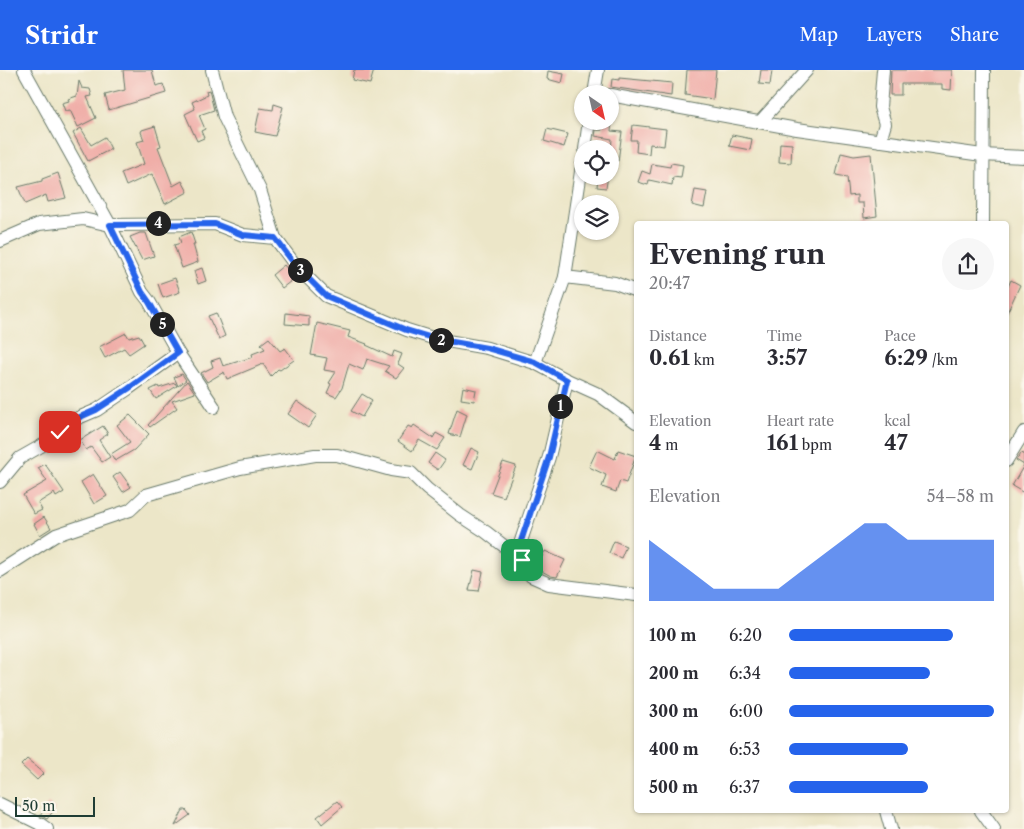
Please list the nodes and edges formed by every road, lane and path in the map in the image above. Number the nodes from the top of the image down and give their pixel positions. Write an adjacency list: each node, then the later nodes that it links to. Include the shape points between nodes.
1 (24, 70): 15 (street)
2 (212, 70): 16 (street, via 224,117 260,190)
3 (598, 70): 7 (street)
4 (807, 70): 9 (street)
5 (883, 70): 10 (street, via 880,107 885,124)
6 (984, 70): 11 (street)
7 (597, 85)
8 (619, 97): 9 (street)
9 (760, 122): 10 (street)
10 (880, 141): 11 (street)
11 (982, 155): 12 (street); 14 (street)
12 (1024, 157)
13 (579, 185): 18 (street)
14 (983, 221)
15 (110, 225): 16 (street, via 215,224 243,235); 17 (street, via 83,219 39,224); 20 (street, via 142,292)
16 (275, 238): 21 (street, via 296,266 326,296 406,330)
17 (0, 241)
18 (565, 276): 19 (street, via 615,283); 21 (street)
19 (634, 289)
20 (178, 353): 23 (street); 27 (street, via 96,410 71,421 50,440 20,458)
21 (535, 362): 22 (street)
22 (567, 380): 24 (street, via 598,394); 28 (street, via 549,457 520,544)
23 (214, 407)
24 (634, 421)
25 (1024, 432): 26 (street)
26 (1009, 456)
27 (0, 482)
28 (522, 560): 29 (street, via 427,489 411,473 336,455 315,455 240,468 146,495 130,510 56,535); 30 (street, via 531,576 549,584)
29 (0, 571)
30 (634, 595)
31 (0, 804): 34 (street)
32 (887, 813): 35 (street)
33 (982, 813): 36 (street)
34 (47, 829)
35 (891, 829)
36 (994, 829)

